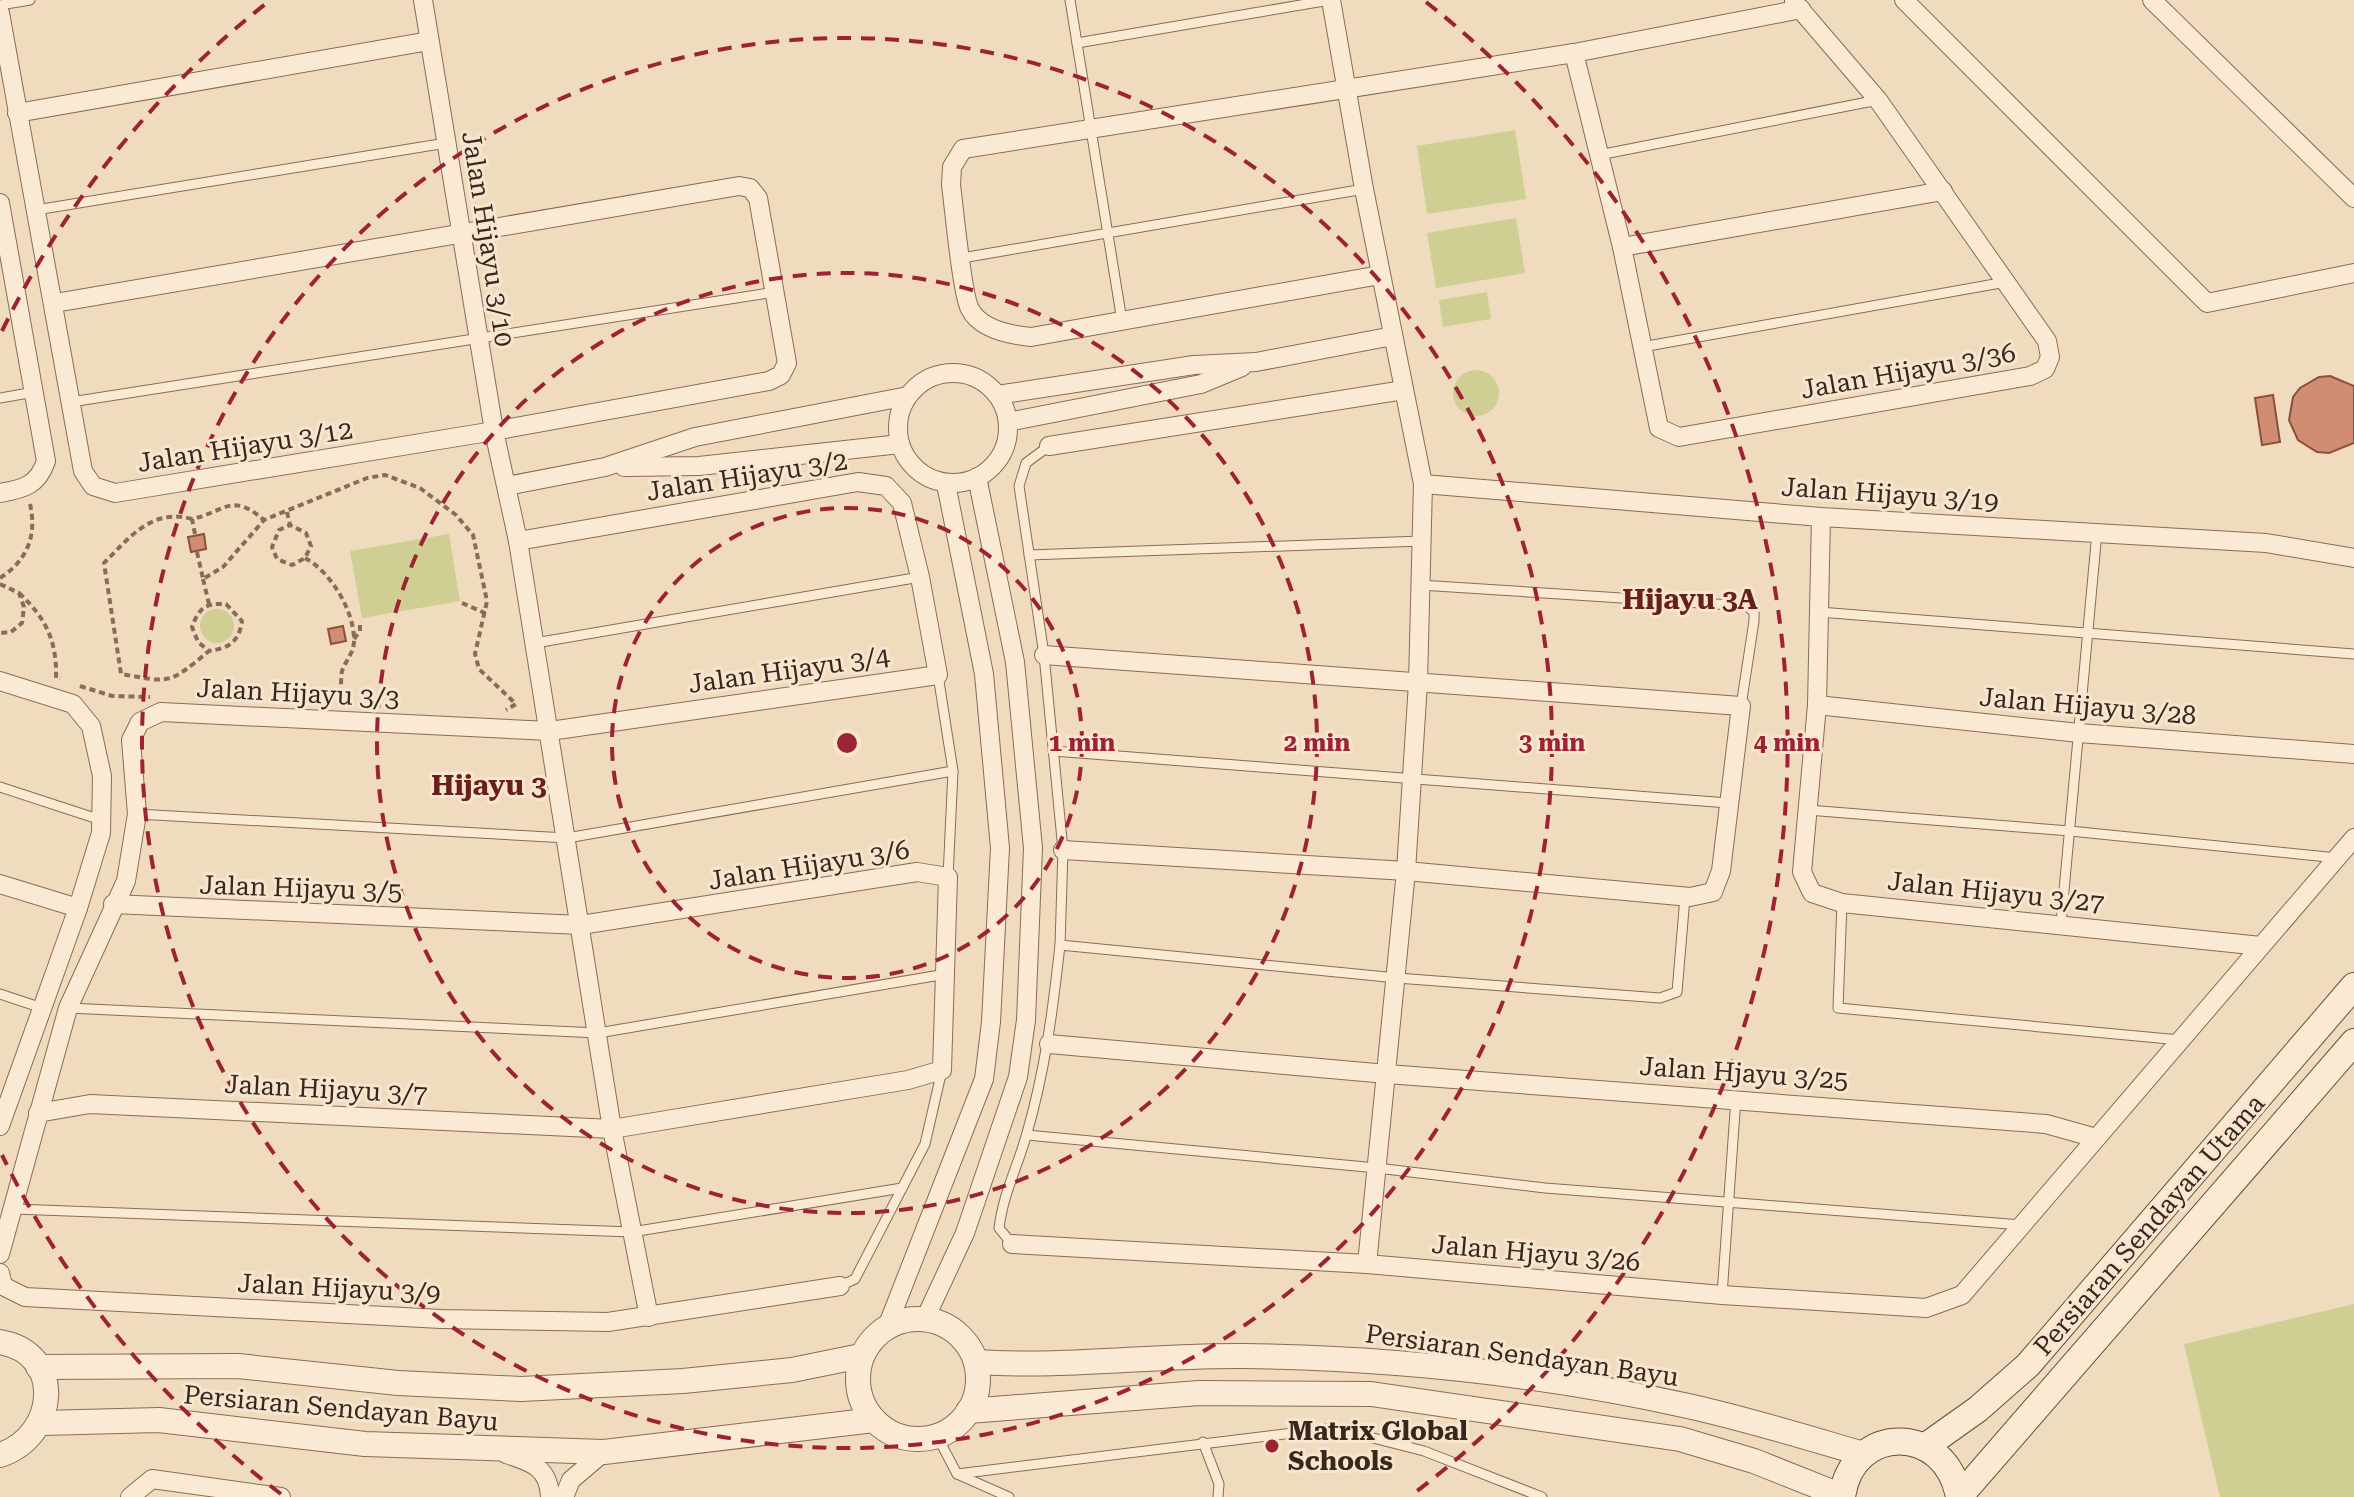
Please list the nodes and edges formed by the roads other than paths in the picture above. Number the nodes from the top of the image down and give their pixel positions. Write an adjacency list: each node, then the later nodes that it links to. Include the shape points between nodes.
1 (30, 0): 8 (lane)
2 (423, 0): 10 (street, Jalan Hijayu 3/10)
3 (1070, 0): 11 (lane)
4 (1331, 0): 11 (lane); 13 (street)
5 (1904, 0): 28 (street, via 2207,303)
6 (2152, 0): 21 (street)
7 (1797, 4): 12 (street); 14 (street)
8 (0, 5)
9 (0, 13): 15 (street, Jalan Hijayu 3/12)
10 (429, 41): 15 (street); 17 (street, Jalan Hijayu 3/10)
11 (1077, 43): 16 (lane)
12 (1574, 53): 13 (street); 18 (street)
13 (1345, 89): 16 (street); 19 (street)
14 (1878, 100): 18 (lane); 20 (street)
15 (17, 113): 23 (street, Jalan Hijayu 3/12)
16 (1093, 128): 24 (lane); 27 (street, via 963,149 952,167 951,185)
17 (446, 143): 23 (lane); 25 (street, Jalan Hijayu 3/10)
18 (1599, 155): 26 (street)
19 (1364, 189): 24 (lane); 29 (street)
20 (1943, 191): 26 (street); 30 (street)
21 (2354, 198)
22 (0, 203): 31 (street)
23 (36, 210): 33 (street, Jalan Hijayu 3/12)
24 (1109, 232): 27 (lane); 34 (lane)
25 (461, 233): 32 (street, via 750,188 758,198); 33 (street); 36 (street, Jalan Hijayu 3/10)
26 (1622, 247): 37 (street)
27 (962, 258): 34 (street, via 970,309 988,326 1031,337)
28 (2354, 273)
29 (1380, 275): 34 (street); 35 (street)
30 (2006, 282): 37 (lane); 37 (street, Jalan Hijayu 3/36, via 2047,341 2050,357 2045,369 2030,376 1679,437 1659,428)
31 (7, 287): 40 (street)
32 (775, 292): 36 (lane); 46 (street, Jalan Hijayu 3/12, via 787,363 781,375 769,381)
33 (55, 303): 44 (street, Jalan Hijayu 3/12)
34 (1122, 321)
35 (1393, 336): 38 (street); 39 (street)
36 (478, 338): 44 (lane); 46 (street, Jalan Hijayu 3/10)
37 (1642, 347)
38 (1256, 362): 41 (street, via 1194,365); 45 (street, via 1201,384)
39 (1404, 390): 48 (street); 52 (street)
40 (34, 392): 43 (lane); 54 (street, via 46,461 41,477 24,488)
41 (997, 395): 42 (street, via 970,375 953,372 920,383); 45 (street)
42 (908, 396): 47 (street, via 899,411); 49 (street, via 695,437)
43 (0, 398)
44 (71, 402): 46 (street, Jalan Hijayu 3/12, via 83,471 93,486 115,493)
45 (1008, 422): 50 (street, via 1002,453)
46 (494, 431): 53 (street, Jalan Hijayu 3/10)
47 (900, 444): 49 (street, via 699,466); 51 (street, via 919,472)
48 (1049, 446): 59 (lane, via 1026,463 1019,486)
49 (605, 467): 53 (street)
50 (977, 477): 51 (street); 132 (street, via 1015,662 1033,848 1026,1020 1018,1077 965,1233)
51 (946, 484): 133 (street, via 984,674 1000,848 991,1022 984,1079)
52 (1423, 484): 55 (street, Jalan Hijayu 3/19); 58 (street)
53 (507, 486): 57 (street, Jalan Hijayu 3/10)
54 (0, 493)
55 (1821, 517): 56 (street, Jalan Hijayu 3/19); 63 (street, Jalan Hijayu 3/27)
56 (2097, 532): 60 (street, Jalan Hijayu 3/19, via 2266,543); 64 (lane)
57 (518, 541): 61 (street, Jalan Hijayu 3/2, via 858,482 886,486 902,503); 65 (street, Jalan Hijayu 3/10)
58 (1422, 541): 59 (lane); 62 (street)
59 (1029, 555): 67 (lane)
60 (2354, 558)
61 (920, 577): 65 (lane); 68 (street)
62 (1420, 585): 70 (street); 72 (lane, via 1747,606 1754,621)
63 (1819, 612): 64 (lane); 71 (street, Jalan Hijayu 3/27)
64 (2088, 631): 66 (lane); 74 (lane)
65 (535, 643): 73 (street, Jalan Hijayu 3/10)
66 (2354, 654)
67 (1044, 655): 70 (street); 75 (lane)
68 (938, 675): 73 (street, Jalan Hijayu 3/4); 77 (lane)
69 (0, 681): 83 (street, via 73,704 91,726 102,776)
70 (1418, 683): 72 (street); 78 (street)
71 (1817, 705): 74 (street, Jalan Hijayu 3/28); 81 (street, Jalan Hijayu 3/27)
72 (1741, 706): 80 (street)
73 (550, 731): 82 (street, Jalan Hijayu 3/3, via 161,712 140,722 131,740); 85 (street, Jalan Hijayu 3/10)
74 (2079, 733): 76 (street, Jalan Hijayu 3/28); 84 (lane)
75 (1053, 751): 78 (lane); 87 (lane)
76 (2354, 754)
77 (953, 771): 85 (lane); 90 (lane)
78 (1412, 780): 80 (lane); 89 (street)
79 (0, 787): 83 (lane)
80 (1728, 803): 92 (street, via 1721,871 1713,892)
81 (1808, 810): 84 (lane); 93 (street, Jalan Hijayu 3/27, via 1802,872 1812,893)
82 (137, 814): 85 (lane); 94 (street, via 126,881)
83 (101, 820): 95 (street)
84 (2070, 831): 88 (lane); 96 (lane)
85 (567, 838): 97 (street, Jalan Hijayu 3/10)
86 (2354, 838): 88 (street, Jalan Hjayu 3/26)
87 (1063, 850): 89 (street); 98 (lane)
88 (2337, 858): 99 (street, Jalan Hjayu 3/26)
89 (1406, 871): 92 (street); 101 (street)
90 (948, 877): 97 (street, Jalan Hijayu 3/6, via 917,872); 100 (street, Jalan Hijayu 3/6)
91 (0, 884): 95 (street)
92 (1685, 897): 101 (lane, via 1677,992 1672,996)
93 (1842, 903): 96 (street, Jalan Hijayu 3/27); 107 (lane, via 1838,1008)
94 (113, 904): 97 (street, Jalan Hijayu 3/5); 105 (street)
95 (78, 908): 104 (street)
96 (2061, 923): 99 (street, Jalan Hijayu 3/27)
97 (581, 925): 106 (street, Jalan Hijayu 3/10)
98 (1060, 945): 101 (lane); 109 (lane)
99 (2261, 946): 107 (street, Jalan Hjayu 3/26)
100 (946, 974): 106 (lane); 110 (street, Jalan Hijayu 3/6)
101 (1397, 978): 111 (street)
102 (2354, 986): 143 (main road, Persiaran Sendayan Utama, via 2028,1365)
103 (0, 994): 104 (lane)
104 (42, 1008): 112 (street)
105 (68, 1008): 106 (lane); 114 (street)
106 (598, 1033): 116 (street, Jalan Hijayu 3/10)
107 (2180, 1040): 118 (street, Jalan Hjayu 3/26)
108 (2354, 1042): 157 (main road, Persiaran Sendayan Utama)
109 (1049, 1044): 111 (street, Jalan Hjayu 3/25); 117 (lane)
110 (942, 1070): 116 (street, Jalan Hijayu 3/7); 120 (lane, via 925,1144)
111 (1387, 1074): 113 (street, Jalan Hjayu 3/25); 119 (street)
112 (5, 1093): 115 (street)
113 (1736, 1098): 118 (street, Jalan Hjayu 3/25, via 2046,1124); 121 (lane)
114 (38, 1113): 116 (street, Jalan Hijayu 3/7, via 90,1104); 122 (street)
115 (0, 1126)
116 (612, 1129): 124 (street, Jalan Hijayu 3/10)
117 (1027, 1135): 119 (lane); 125 (lane, via 1002,1205 999,1228)
118 (2096, 1138): 123 (street, Jalan Hjayu 3/26)
119 (1377, 1168): 121 (lane, via 1545,1188); 127 (street)
120 (902, 1188): 124 (lane); 129 (lane, via 855,1279)
121 (1727, 1201): 123 (lane); 130 (lane)
122 (14, 1209): 124 (lane); 126 (street)
123 (2022, 1225): 130 (street, Jalan Hjayu 3/26, via 1962,1295 1926,1308)
124 (632, 1232): 131 (street, Jalan Hijayu 3/10)
125 (1012, 1244): 127 (street, Jalan Hjayu 3/26)
126 (0, 1254)
127 (1367, 1264): 130 (street, Jalan Hjayu 3/26)
128 (0, 1273): 131 (street, Jalan Hijayu 3/9, via 3,1286 25,1297 441,1319 608,1322)
129 (840, 1286): 131 (street)
130 (1722, 1295)
131 (649, 1317)
132 (925, 1319): 133 (street); 136 (street, via 957,1333)
133 (887, 1327): 135 (street)
134 (0, 1342): 137 (street, via 25,1353)
135 (861, 1356): 137 (street, Persiaran Sendayan Bayu, via 792,1370 683,1381 521,1389 238,1366); 139 (street, via 858,1390)
136 (976, 1362): 138 (street, via 977,1387); 146 (street, Persiaran Sendayan Bayu, via 1039,1366 1241,1356 1390,1363 1627,1393 1745,1419)
137 (38, 1367): 140 (street, via 46,1385)
138 (968, 1411): 141 (street); 149 (street, via 1199,1393 1371,1394 1680,1439)
139 (874, 1420): 141 (street, via 903,1437); 145 (street, Persiaran Sendayan Bayu)
140 (42, 1423): 144 (street, Persiaran Sendayan Bayu, via 159,1420 365,1444); 147 (street, via 31,1439)
141 (937, 1436): 148 (lane)
142 (1203, 1442): 148 (lane); 155 (lane, via 1219,1484); 156 (lane, via 1334,1428 1424,1451)
143 (1926, 1446): 146 (main road, via 1893,1441); 157 (main road, via 1950,1467)
144 (496, 1451): 145 (street, Persiaran Sendayan Bayu); 152 (street, via 538,1465 549,1482)
145 (604, 1452): 153 (street, via 571,1480)
146 (1863, 1454): 149 (main road, via 1852,1466)
147 (0, 1455)
148 (957, 1474): 154 (lane)
149 (1842, 1496)
150 (130, 1497): 151 (street, via 152,1479)
151 (281, 1497)
152 (550, 1497)
153 (564, 1497)
154 (1009, 1497)
155 (1218, 1497)
156 (1542, 1497)
157 (1959, 1497)

